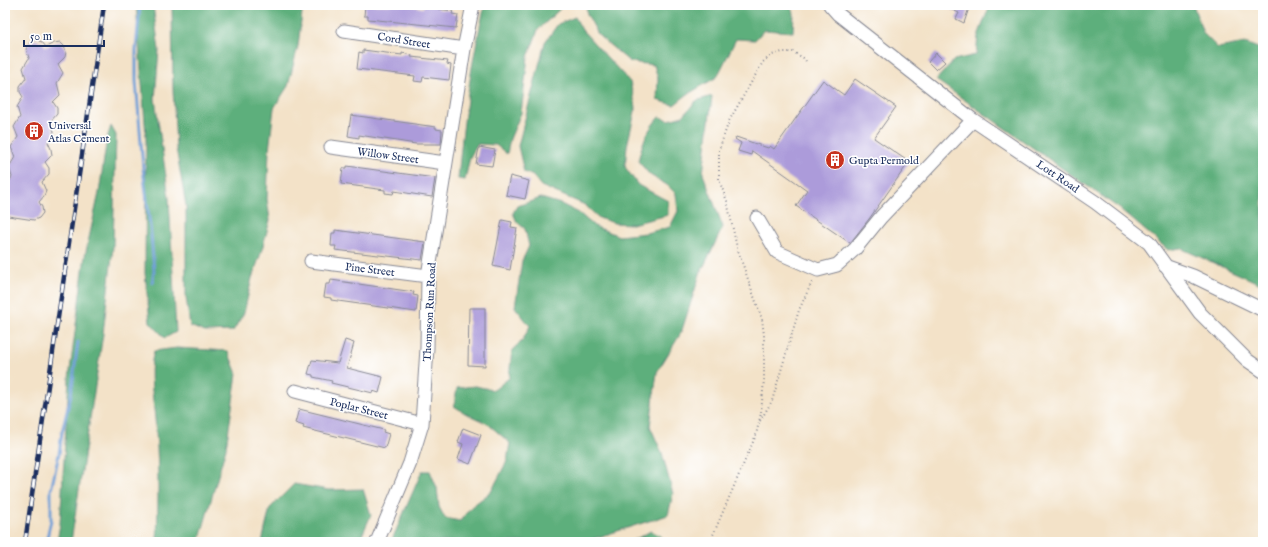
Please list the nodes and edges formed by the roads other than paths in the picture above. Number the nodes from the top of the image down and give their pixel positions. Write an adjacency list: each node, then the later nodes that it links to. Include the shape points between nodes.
1 (474, 5): 4 (street, Thompson Run Road)
2 (830, 5): 5 (street, Lott Road)
3 (344, 31): 4 (street, Cord Street)
4 (464, 49): 7 (street, Thompson Run Road)
5 (973, 120): 8 (street, via 881,217 855,249 837,265 818,270 776,252); 10 (street, Lott Road, via 1095,202 1149,244)
6 (331, 147): 7 (street, Willow Street)
7 (446, 163): 11 (street, Thompson Run Road)
8 (757, 218)
9 (311, 261): 11 (street, Pine Street)
10 (1165, 266): 12 (street); 13 (street, Lott Road, via 1200,313 1247,360)
11 (428, 276): 15 (street, Thompson Run Road)
12 (1263, 310)
13 (1263, 371)
14 (295, 391): 15 (street, Poplar Street)
15 (422, 424): 16 (street, Thompson Run Road, via 410,463)
16 (377, 542)

